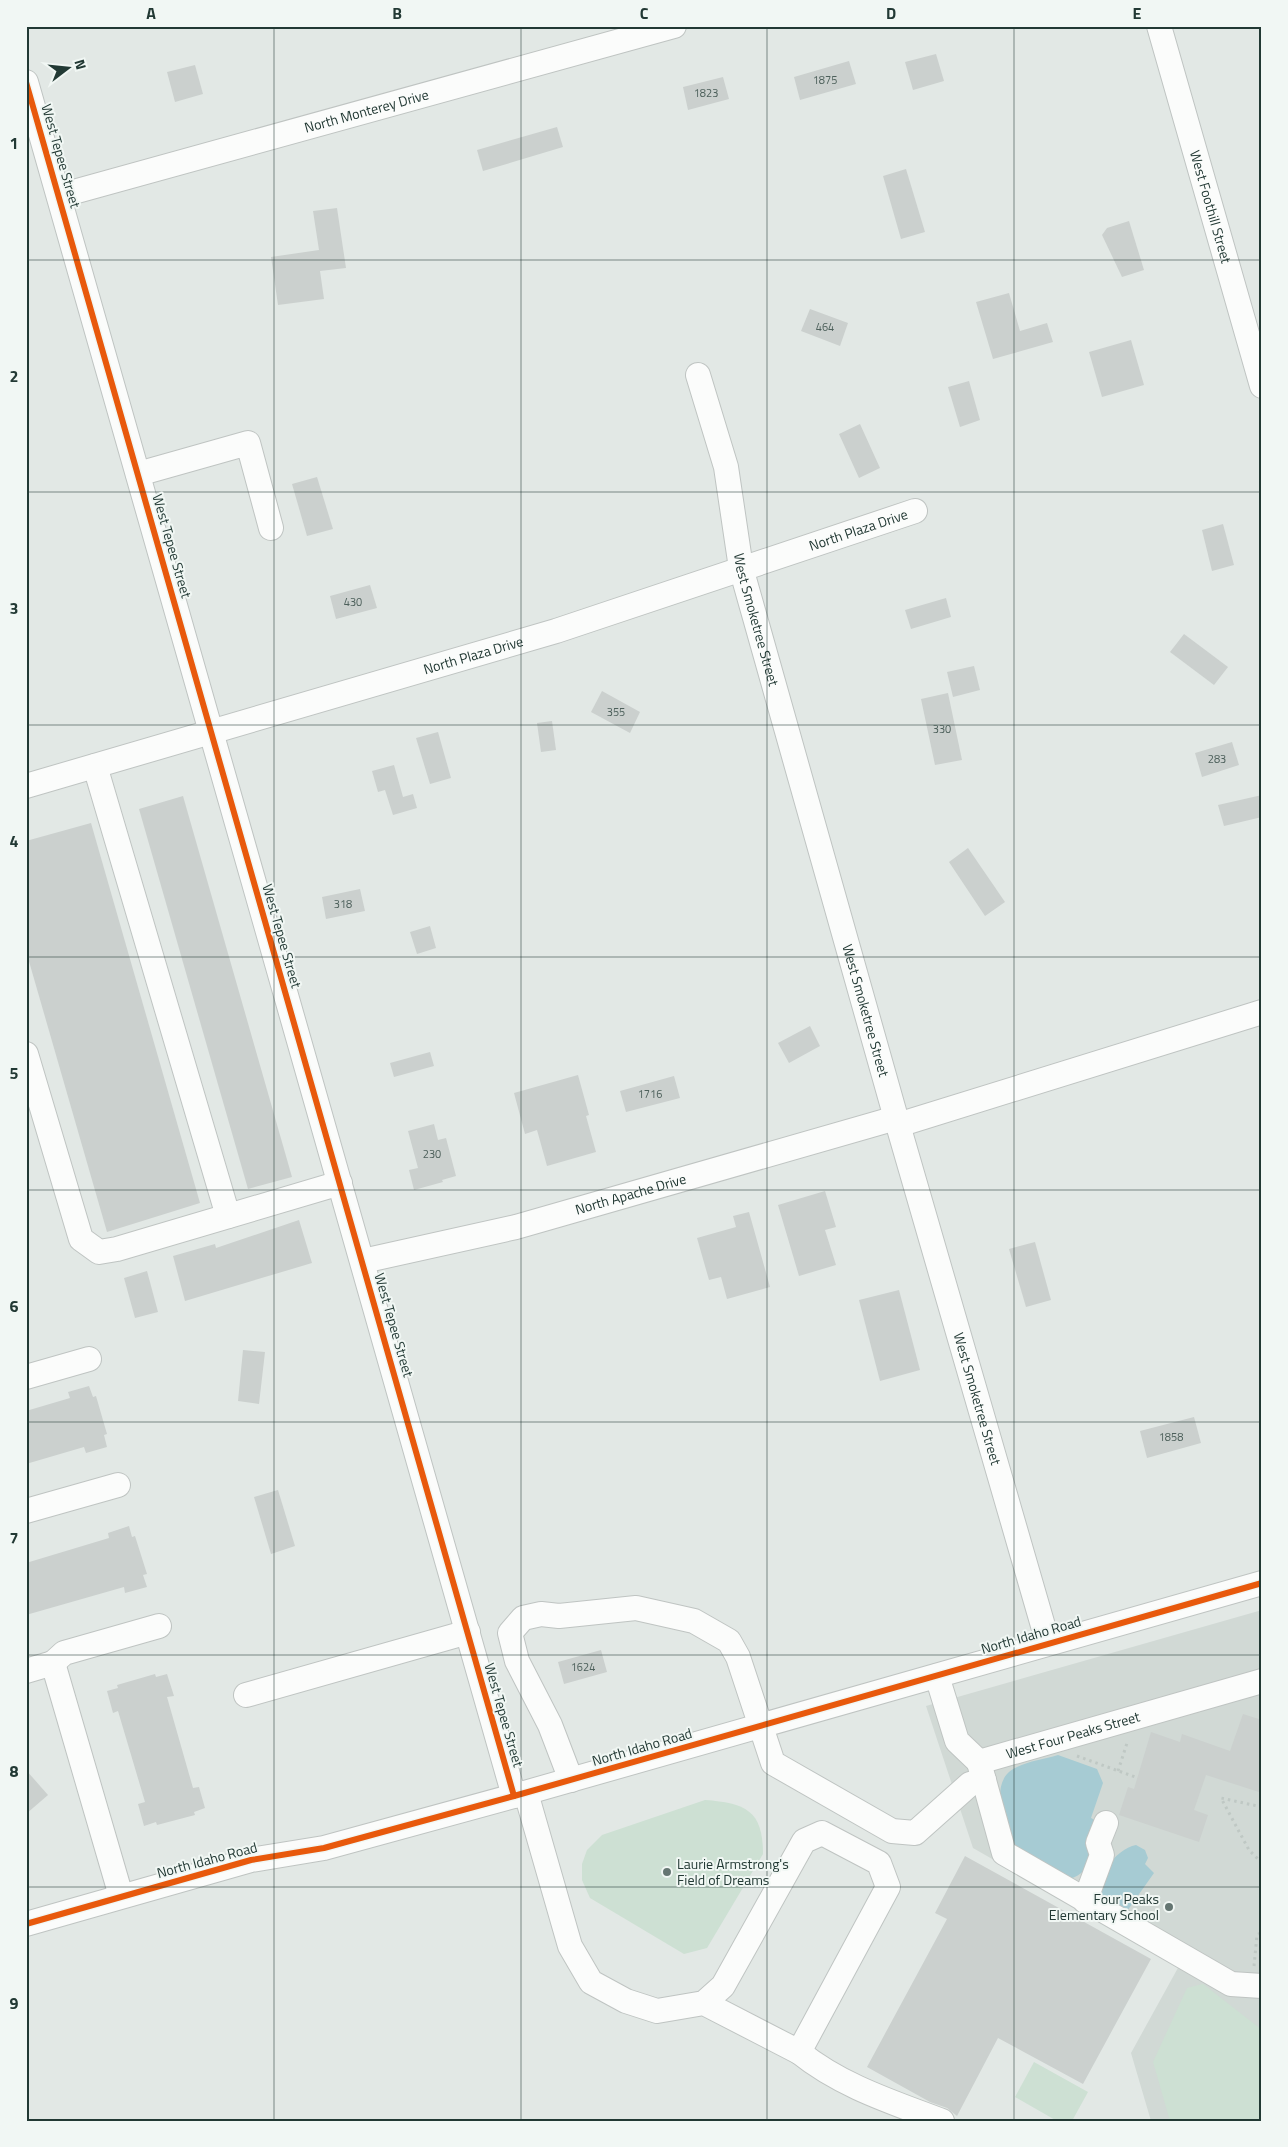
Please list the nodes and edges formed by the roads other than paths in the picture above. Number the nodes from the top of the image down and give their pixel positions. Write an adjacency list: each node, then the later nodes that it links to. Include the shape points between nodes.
1 (674, 26): 4 (street, North Monterey Drive)
2 (1159, 26): 6 (street, West Foothill Street)
3 (26, 82): 4 (street, West Tepee Street)
4 (59, 196): 7 (street, West Tepee Street)
5 (698, 375): 10 (street, West Smoketree Street, via 726,467)
6 (1262, 386)
7 (138, 474): 9 (street, via 248,443); 11 (street, West Tepee Street)
8 (915, 511): 10 (street, North Plaza Drive)
9 (271, 528)
10 (741, 568): 11 (street, North Plaza Drive, via 556,631); 16 (street, West Smoketree Street)
11 (211, 733): 12 (street, North Plaza Drive); 17 (street, West Tepee Street)
12 (95, 766): 13 (street, North Plaza Drive); 18 (street)
13 (26, 786)
14 (1262, 1012): 16 (street, North Apache Drive)
15 (26, 1054): 18 (street, via 80,1239 99,1252)
16 (897, 1121): 19 (street, North Apache Drive, via 516,1227); 27 (street, West Smoketree Street)
17 (340, 1183): 18 (street); 19 (street, West Tepee Street)
18 (228, 1216)
19 (363, 1261): 26 (street, West Tepee Street)
20 (89, 1359): 21 (street)
21 (26, 1377)
22 (118, 1485): 23 (street)
23 (26, 1511)
24 (1262, 1582): 27 (street, North Idaho Road)
25 (159, 1626): 28 (street, via 64,1653)
26 (468, 1632): 32 (street); 36 (street, West Tepee Street)
27 (1048, 1643): 30 (street, North Idaho Road)
28 (53, 1663): 29 (street); 38 (street)
29 (26, 1671)
30 (937, 1676): 33 (street, North Idaho Road); 34 (street, via 957,1741)
31 (1262, 1681): 34 (street, West Four Peaks Street, via 1135,1717)
32 (246, 1695)
33 (762, 1725): 34 (street, West Four Peaks Street, via 773,1763 892,1831 915,1833); 35 (street, North Idaho Road); 35 (street, West Four Peaks Street, via 738,1657 729,1641 694,1621 636,1608 523,1618 510,1633 517,1661 550,1725)
34 (981, 1771): 39 (street, via 1004,1853)
35 (571, 1780): 36 (street, North Idaho Road)
36 (520, 1795): 38 (street, North Idaho Road, via 324,1848 250,1860); 42 (street, West Tepee Street, via 570,1946 591,1982 626,2001 657,2011)
37 (1113, 1826): 39 (street, via 1113,1849 1102,1855)
38 (120, 1896): 40 (street, North Idaho Road)
39 (1085, 1901): 41 (street, via 1231,1984)
40 (26, 1924)
41 (1257, 1986)
42 (704, 2003): 43 (street); 43 (street, via 723,1986 804,1841 822,1833 879,1863 888,1887)
43 (799, 2052): 44 (street, via 855,2088)
44 (942, 2121)

